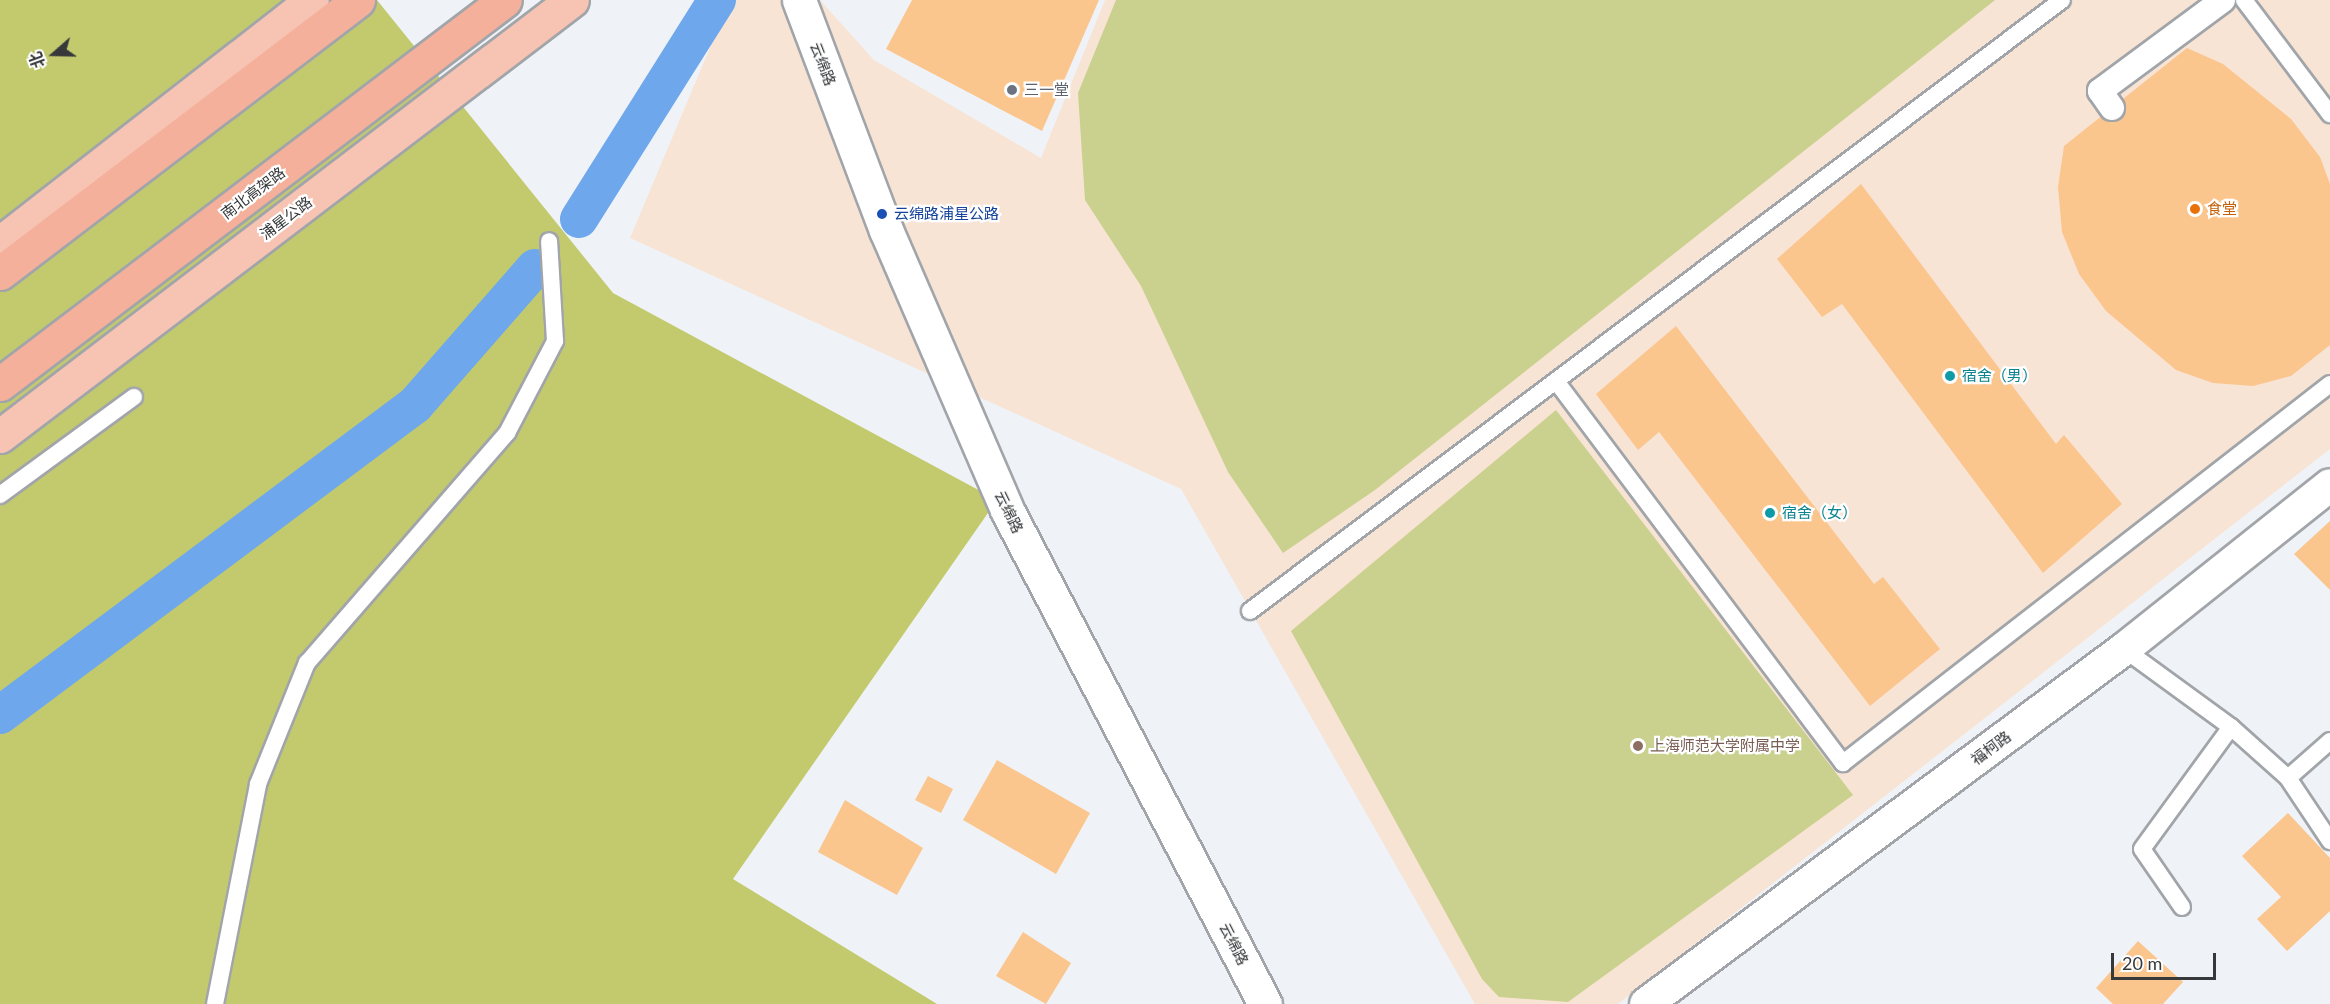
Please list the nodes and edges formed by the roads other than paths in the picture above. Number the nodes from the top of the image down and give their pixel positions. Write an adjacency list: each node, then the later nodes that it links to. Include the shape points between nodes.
1 (312, 0): 13 (main road)
2 (358, 0): 11 (highway)
3 (505, 0): 17 (highway, 南北高架路)
4 (572, 0): 20 (main road, 浦星公路)
5 (799, 0): 31 (street, 云绵路, via 886,230 1007,510)
6 (2062, 0): 16 (lane)
7 (2223, 0): 9 (street, via 2100,91)
8 (2244, 0): 10 (lane)
9 (2112, 108)
10 (2330, 114)
11 (41, 241): 14 (highway); 15 (highway)
12 (549, 241): 30 (lane, via 555,341 507,433 307,663 258,784)
13 (0, 243)
14 (0, 260)
15 (0, 273)
16 (1556, 381): 18 (lane, via 1844,763); 23 (lane)
17 (5, 382)
18 (2330, 384)
19 (134, 397): 22 (lane)
20 (0, 436)
21 (2330, 485): 24 (street, 福柯路)
22 (0, 495)
23 (1250, 611)
24 (2124, 650): 25 (lane); 32 (street, 福柯路)
25 (2230, 727): 27 (lane); 29 (lane, via 2142,849)
26 (2330, 741): 27 (lane)
27 (2288, 778): 28 (lane)
28 (2330, 841)
29 (2182, 908)
30 (215, 1004)
31 (1265, 1004)
32 (1646, 1004)

